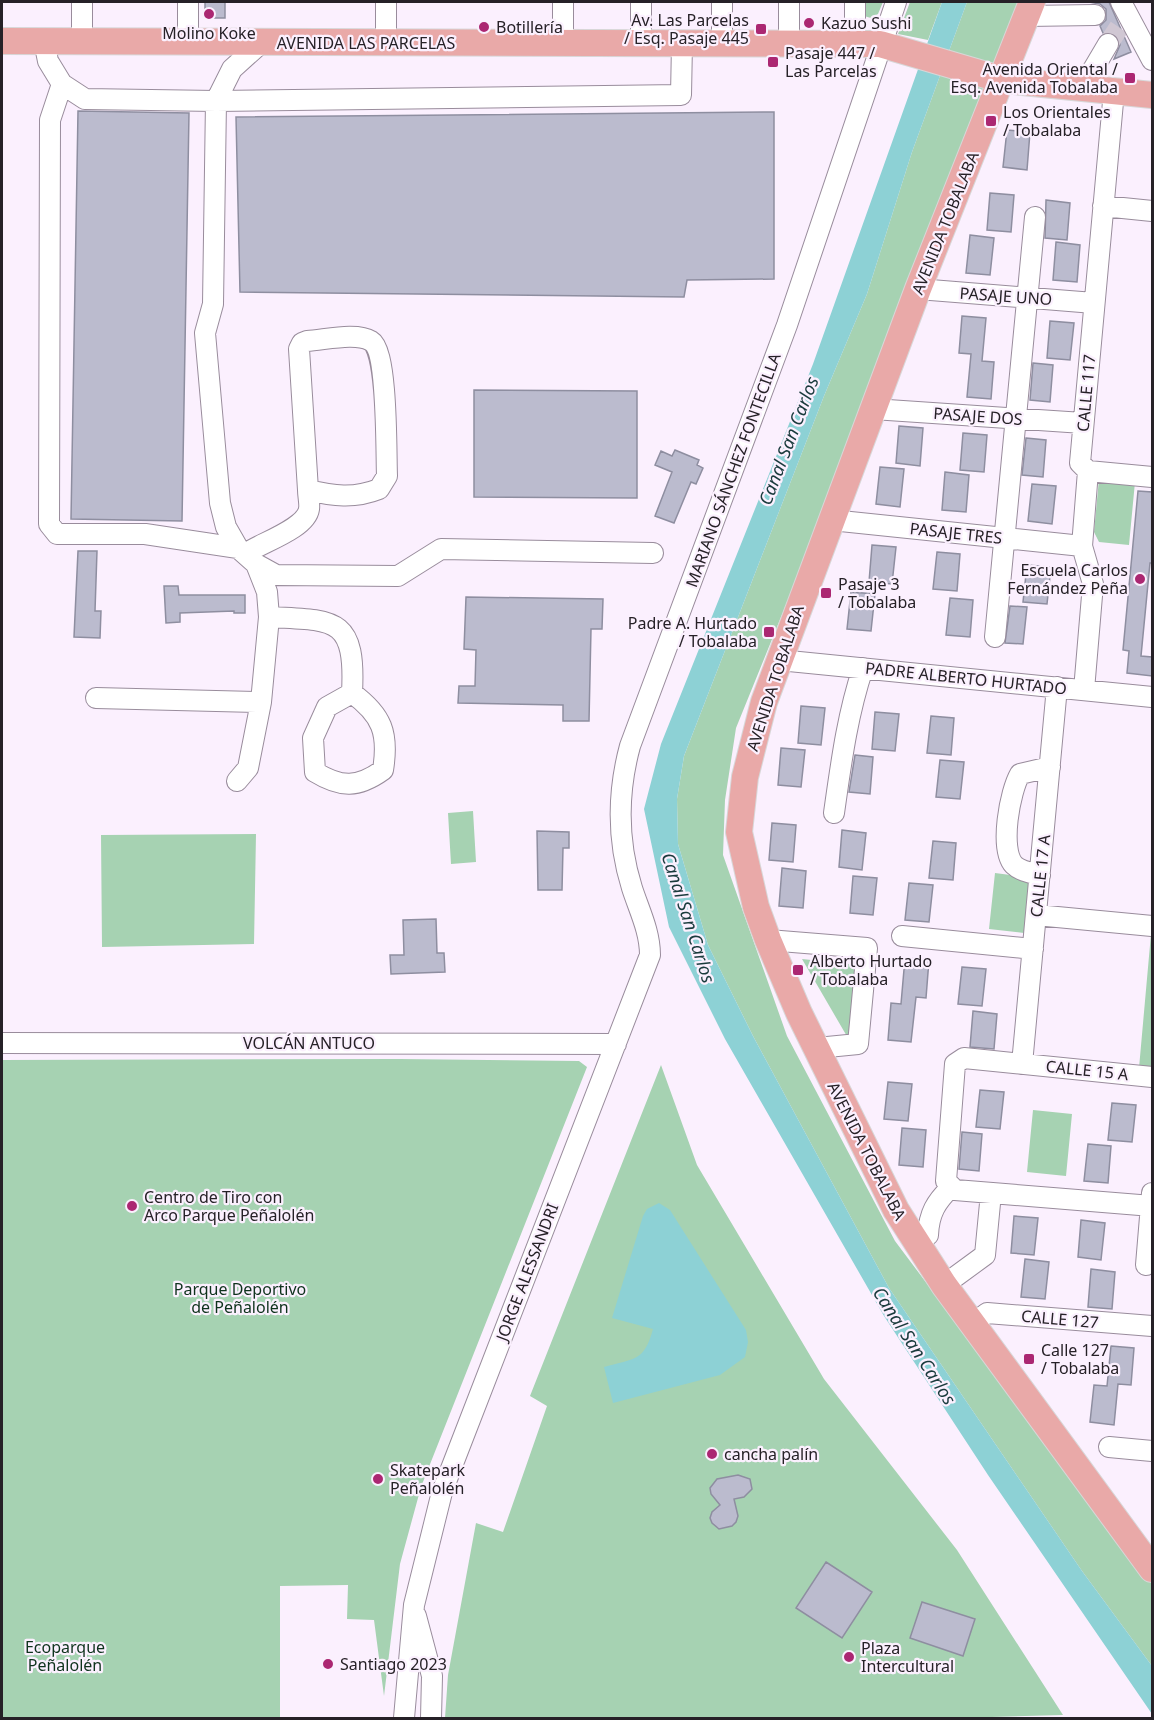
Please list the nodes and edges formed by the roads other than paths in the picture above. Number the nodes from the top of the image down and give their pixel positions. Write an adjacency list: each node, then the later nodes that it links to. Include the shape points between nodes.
1 (82, 2): 14 (street)
2 (188, 2): 15 (street)
3 (386, 2): 17 (street)
4 (563, 2): 18 (street)
5 (641, 2): 19 (street)
6 (722, 2): 21 (street)
7 (789, 2): 22 (street)
8 (855, 2): 23 (street)
9 (896, 2): 24 (street, MARIANO SÁNCHEZ FONTECILLA)
10 (1029, 9): 11 (street); 27 (main road, AVENIDA TOBALABA)
11 (1115, 14): 26 (street)
12 (2, 41): 13 (main road, AVENIDA LAS PARCELAS)
13 (44, 41): 14 (main road, AVENIDA LAS PARCELAS); 28 (street, via 48,61)
14 (82, 41): 15 (main road, AVENIDA LAS PARCELAS)
15 (188, 41): 16 (main road, AVENIDA LAS PARCELAS)
16 (262, 42): 17 (main road, AVENIDA LAS PARCELAS); 32 (street, via 232,69)
17 (386, 43): 18 (main road, AVENIDA LAS PARCELAS)
18 (563, 43): 19 (main road, AVENIDA LAS PARCELAS)
19 (641, 44): 20 (main road, AVENIDA LAS PARCELAS)
20 (682, 44): 21 (main road, AVENIDA LAS PARCELAS); 32 (street, via 681,95)
21 (722, 44): 22 (main road, AVENIDA LAS PARCELAS)
22 (789, 44): 23 (main road, AVENIDA LAS PARCELAS)
23 (855, 44): 24 (main road, AVENIDA LAS PARCELAS)
24 (880, 44): 27 (main road, AVENIDA LAS PARCELAS); 68 (street, MARIANO SÁNCHEZ FONTECILLA, via 787,325 626,759 620,801 621,841)
25 (1108, 44): 29 (street)
26 (1152, 60)
27 (1003, 80): 29 (main road, AVENIDA LAS PARCELAS); 36 (main road, AVENIDA TOBALABA)
28 (62, 84): 32 (street, via 85,99); 49 (street, via 50,120 49,524 57,534 144,534)
29 (1082, 88): 30 (main road, AVENIDA LAS PARCELAS)
30 (1114, 91): 31 (main road, AVENIDA LAS PARCELAS); 33 (street, CALLE 117)
31 (1152, 95)
32 (216, 101): 49 (street, via 213,303 205,333 220,503 226,527)
33 (1103, 206): 34 (street); 38 (street, CALLE 117)
34 (1152, 210)
35 (1035, 217): 37 (street)
36 (918, 289): 37 (street, PASAJE UNO); 39 (main road, AVENIDA TOBALABA)
37 (1027, 298): 38 (street, PASAJE UNO); 40 (street)
38 (1094, 303): 41 (street, CALLE 117)
39 (873, 409): 40 (street, PASAJE DOS); 45 (main road, AVENIDA TOBALABA)
40 (1016, 419): 41 (street, PASAJE DOS); 46 (street)
41 (1083, 423): 42 (street, CALLE 117, via 1080,463)
42 (1088, 471): 43 (street); 47 (street, CALLE 117)
43 (1152, 477)
44 (308, 490): 44 (street, via 356,496 379,489 387,476 382,366 377,346 371,340 307,341 299,349); 49 (street, via 310,511 304,519)
45 (831, 520): 46 (street, PASAJE TRES); 52 (main road, AVENIDA TOBALABA)
46 (1004, 538): 47 (street, PASAJE TRES); 51 (street)
47 (1082, 546): 55 (street, CALLE 117, via 1093,584)
48 (653, 553): 49 (street, via 441,549 399,576 276,575)
49 (246, 556): 50 (street, via 267,592)
50 (269, 616): 56 (street, via 320,620 340,629 351,646); 59 (street)
51 (995, 637)
52 (779, 660): 53 (street, PADRE ALBERTO HURTADO); 67 (main road, AVENIDA TOBALABA, via 749,755 739,818 751,887)
53 (863, 668): 54 (street, PADRE ALBERTO HURTADO); 62 (street, via 842,750)
54 (1058, 687): 55 (street, PADRE ALBERTO HURTADO); 60 (street, CALLE 17 A)
55 (1084, 690): 57 (street, PADRE ALBERTO HURTADO)
56 (352, 693): 56 (street, via 327,707 313,738 315,772 347,785 368,781 383,770 386,750 383,726 368,705)
57 (1152, 697)
58 (96, 698): 59 (street)
59 (261, 702): 61 (street, via 249,768)
60 (1050, 767): 63 (street, CALLE 17 A); 63 (street, via 1020,774 1010,799 1008,856 1015,866)
61 (237, 781)
62 (834, 813)
63 (1040, 875): 64 (street, CALLE 17 A)
64 (1036, 915): 65 (street); 69 (street, CALLE 17 A)
65 (1152, 926)
66 (902, 936): 69 (street)
67 (768, 940): 72 (main road, AVENIDA TOBALABA); 72 (street, via 867,948 858,1044)
68 (650, 943): 71 (street, JORGE ALESSANDRI, via 646,967)
69 (1033, 949): 74 (street, CALLE 17 A)
70 (10, 1042): 71 (street, VOLCÁN ANTUCO); 73 (street)
71 (616, 1044): 87 (street, JORGE ALESSANDRI, via 442,1492)
72 (817, 1048): 79 (main road, AVENIDA TOBALABA)
73 (2, 1054)
74 (1022, 1064): 75 (street, CALLE 15 A); 76 (street, CALLE 15 A, via 964,1058 955,1064 946,1181)
75 (1152, 1077)
76 (951, 1187): 77 (street); 79 (street, via 928,1217 928,1235)
77 (991, 1193): 78 (street); 81 (street, via 985,1256)
78 (1152, 1201): 80 (street)
79 (915, 1244): 81 (main road, AVENIDA TOBALABA)
80 (1146, 1265)
81 (944, 1285): 82 (main road, AVENIDA TOBALABA)
82 (972, 1324): 83 (street, CALLE 127, via 987,1313); 86 (main road, AVENIDA TOBALABA)
83 (1152, 1326)
84 (1109, 1447): 85 (street)
85 (1152, 1451)
86 (1152, 1569)
87 (414, 1605): 88 (street, JORGE ALESSANDRI); 89 (street, JORGE ALESSANDRI, via 432,1676)
88 (404, 1719)
89 (432, 1719)

